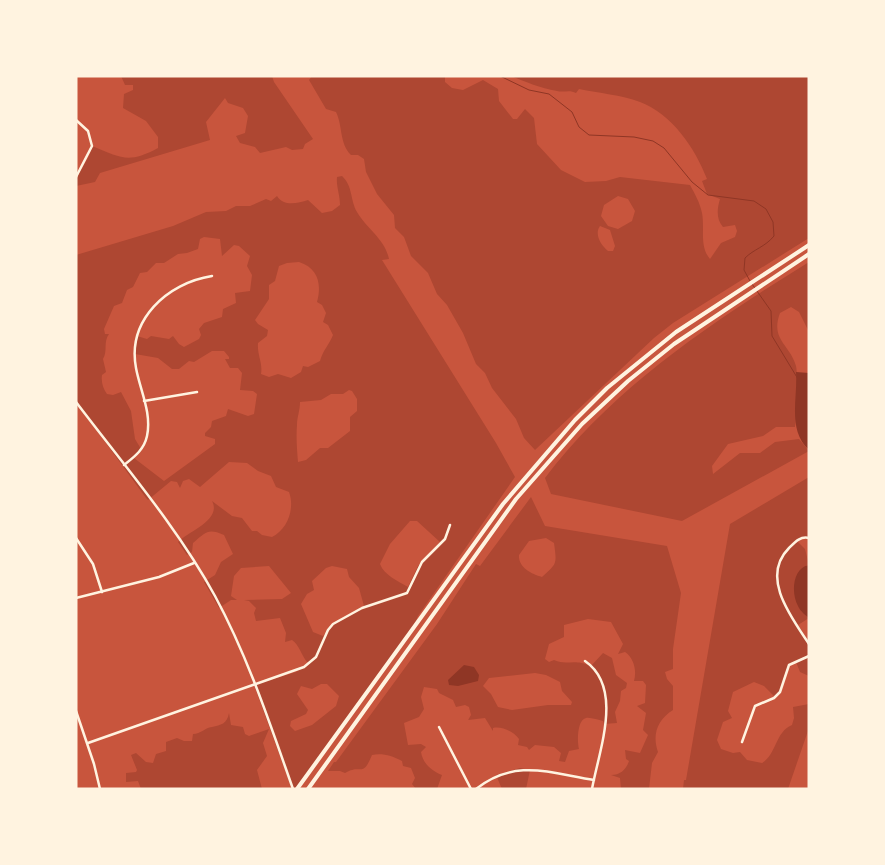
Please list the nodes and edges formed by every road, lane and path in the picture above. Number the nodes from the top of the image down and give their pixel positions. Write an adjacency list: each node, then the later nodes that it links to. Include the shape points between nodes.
1 (76, 120): 2 (street, via 88,131 92,146)
2 (76, 178)
3 (809, 245): 27 (highway, via 699,315 607,388 558,438 503,504)
4 (809, 254): 28 (highway, via 652,361 562,446 516,499)
5 (212, 276): 7 (street, via 193,280 175,289 159,300 143,320 134,356)
6 (197, 392): 7 (street)
7 (144, 401): 9 (street, via 148,422 146,440 140,451)
8 (76, 402): 9 (street)
9 (124, 465): 13 (street)
10 (450, 525): 19 (street, via 445,539 422,562 406,592 350,614 330,627 321,650 309,664)
11 (76, 538): 14 (street, via 93,564)
12 (809, 538): 16 (street, via 798,539 787,550 777,575 784,605)
13 (194, 563): 14 (street, via 158,577); 19 (street, via 215,596)
14 (102, 592): 15 (street)
15 (76, 598)
16 (809, 644)
17 (809, 656): 22 (street, via 789,665 780,692 774,698 755,706)
18 (585, 661): 24 (street, via 600,675 607,696)
19 (255, 686): 23 (street); 26 (street)
20 (76, 711): 23 (street)
21 (439, 728): 29 (street)
22 (742, 742)
23 (88, 743): 25 (street)
24 (594, 780): 30 (street, via 515,770 502,773); 31 (street)
25 (100, 789)
26 (292, 789)
27 (297, 789)
28 (308, 789)
29 (471, 789)
30 (476, 789)
31 (592, 789)

